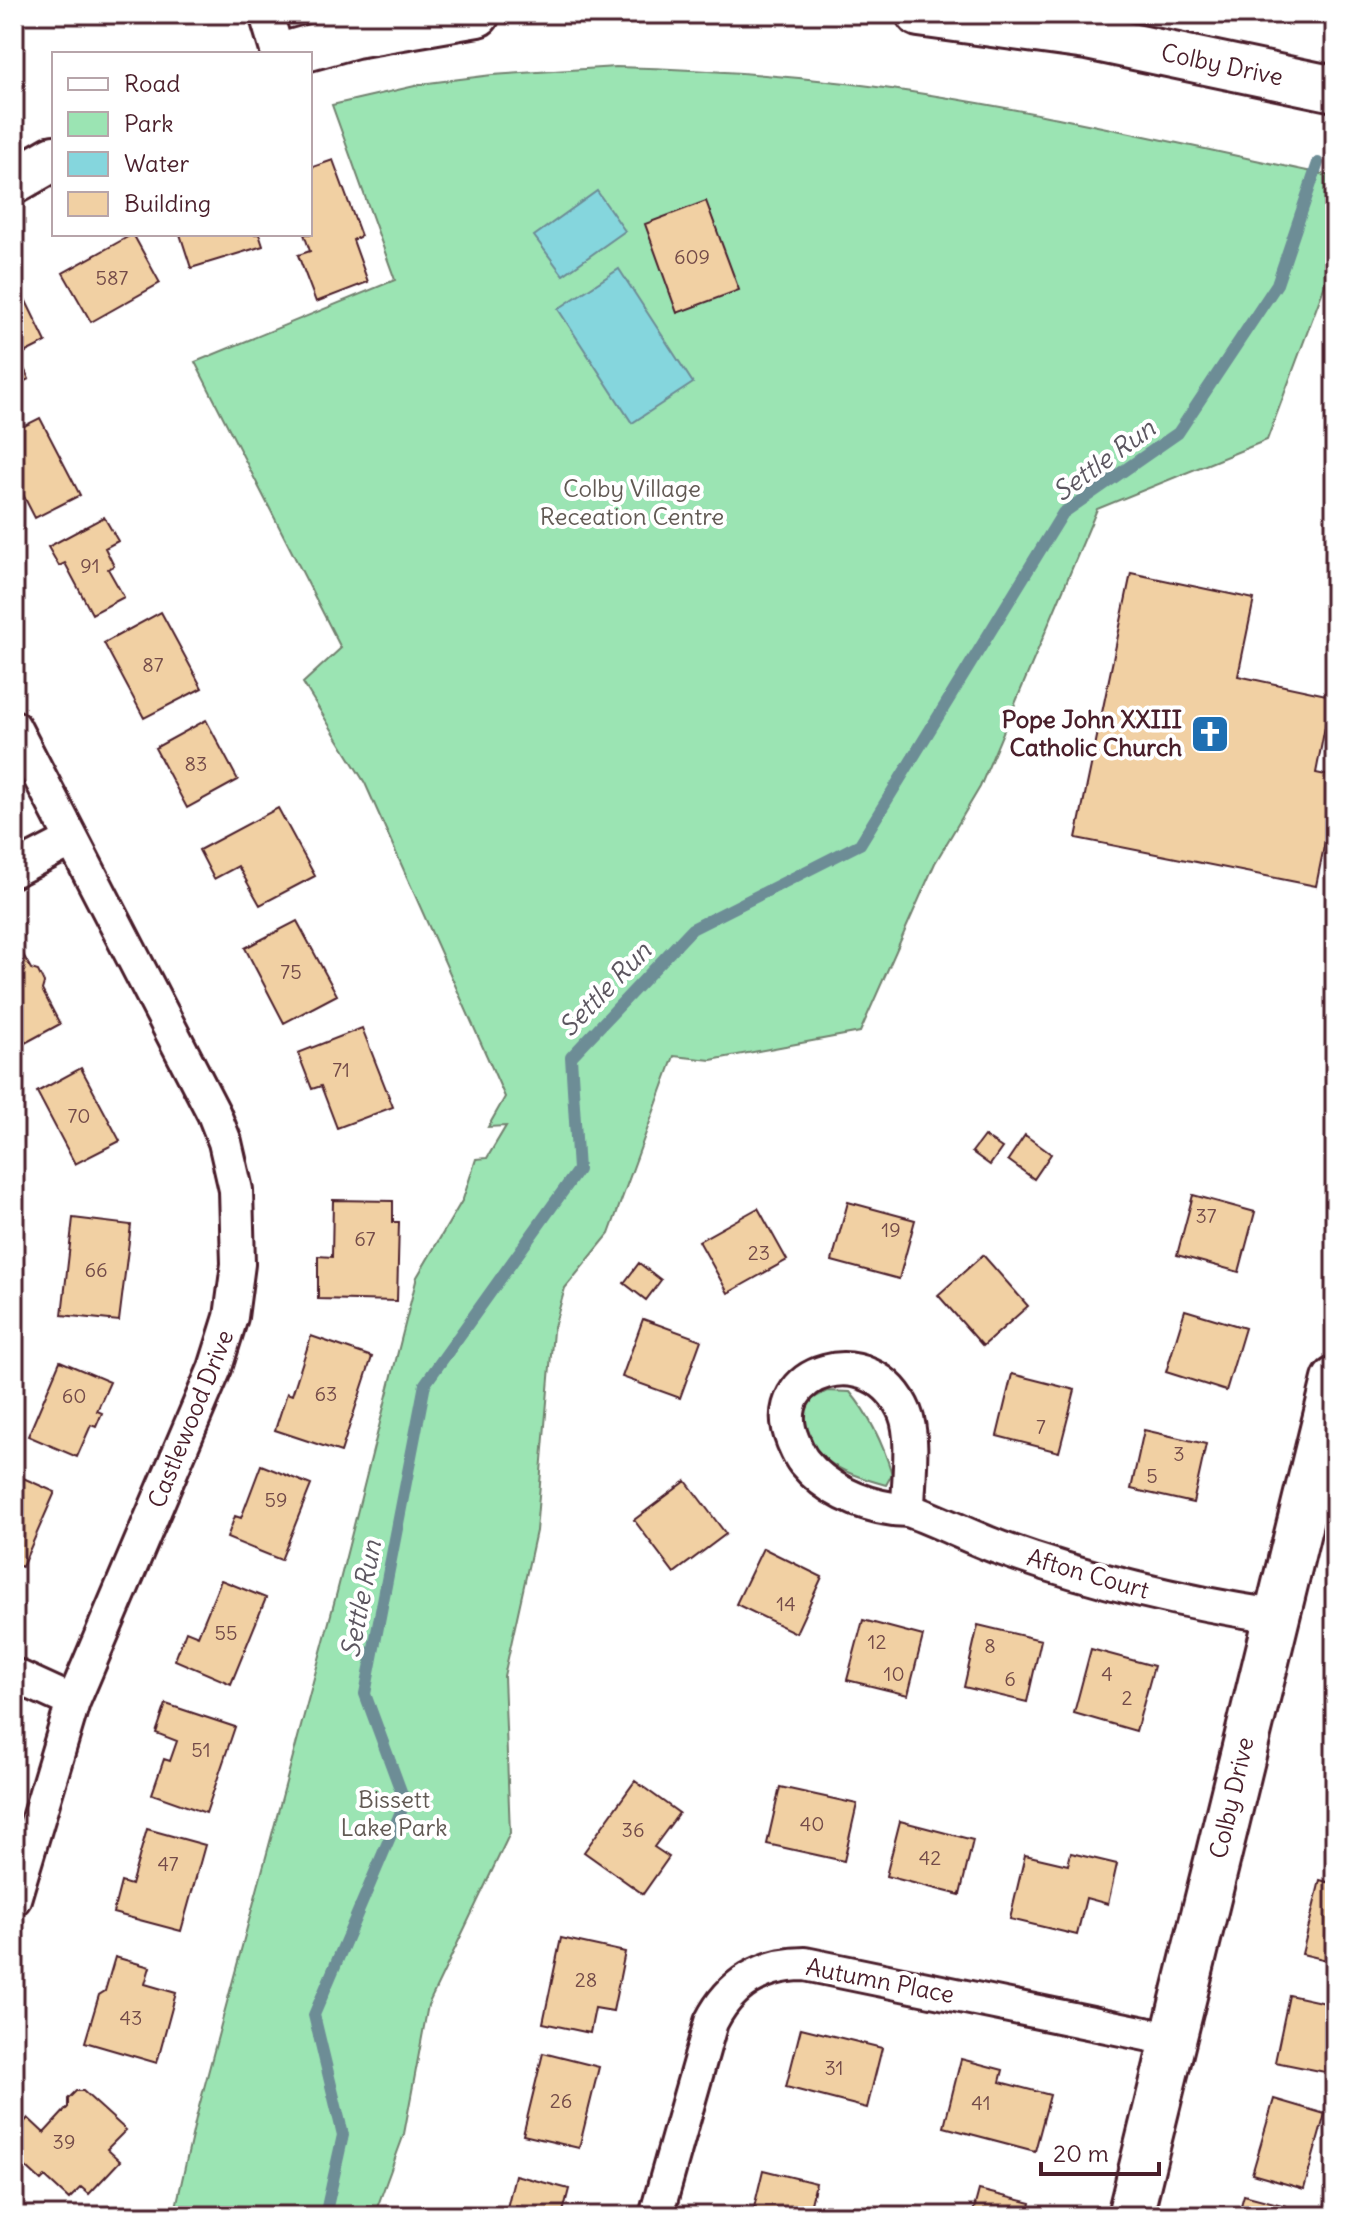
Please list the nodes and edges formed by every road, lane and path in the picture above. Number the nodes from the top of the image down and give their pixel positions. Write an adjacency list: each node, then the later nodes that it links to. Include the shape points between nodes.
1 (266, 14): 5 (street)
2 (477, 14): 6 (street, via 355,35)
3 (919, 14): 4 (street, Colby Drive)
4 (1090, 26): 7 (street, Colby Drive)
5 (277, 52)
6 (294, 52)
7 (1335, 89)
8 (52, 159): 9 (street)
9 (14, 181)
10 (14, 727): 11 (street, Castlewood Drive)
11 (72, 840): 12 (street); 17 (street, Castlewood Drive, via 214,1114 233,1171 239,1228 237,1282 222,1351)
12 (14, 870)
13 (1335, 1380): 15 (street, Colby Drive)
14 (908, 1510): 14 (street, Afton Court, via 858,1500 823,1482 801,1460 789,1431 790,1406 802,1384 821,1372 848,1368 871,1374 893,1391 907,1416); 15 (street, Afton Court, via 1061,1569)
15 (1275, 1616): 19 (street, Colby Drive)
16 (14, 1675): 17 (street)
17 (73, 1702): 18 (street, Castlewood Drive)
18 (14, 1899)
19 (1175, 2040): 20 (street, Autumn Place, via 805,1964 770,1968 735,1988 711,2022); 21 (street, Colby Drive)
20 (656, 2216)
21 (1130, 2216)

